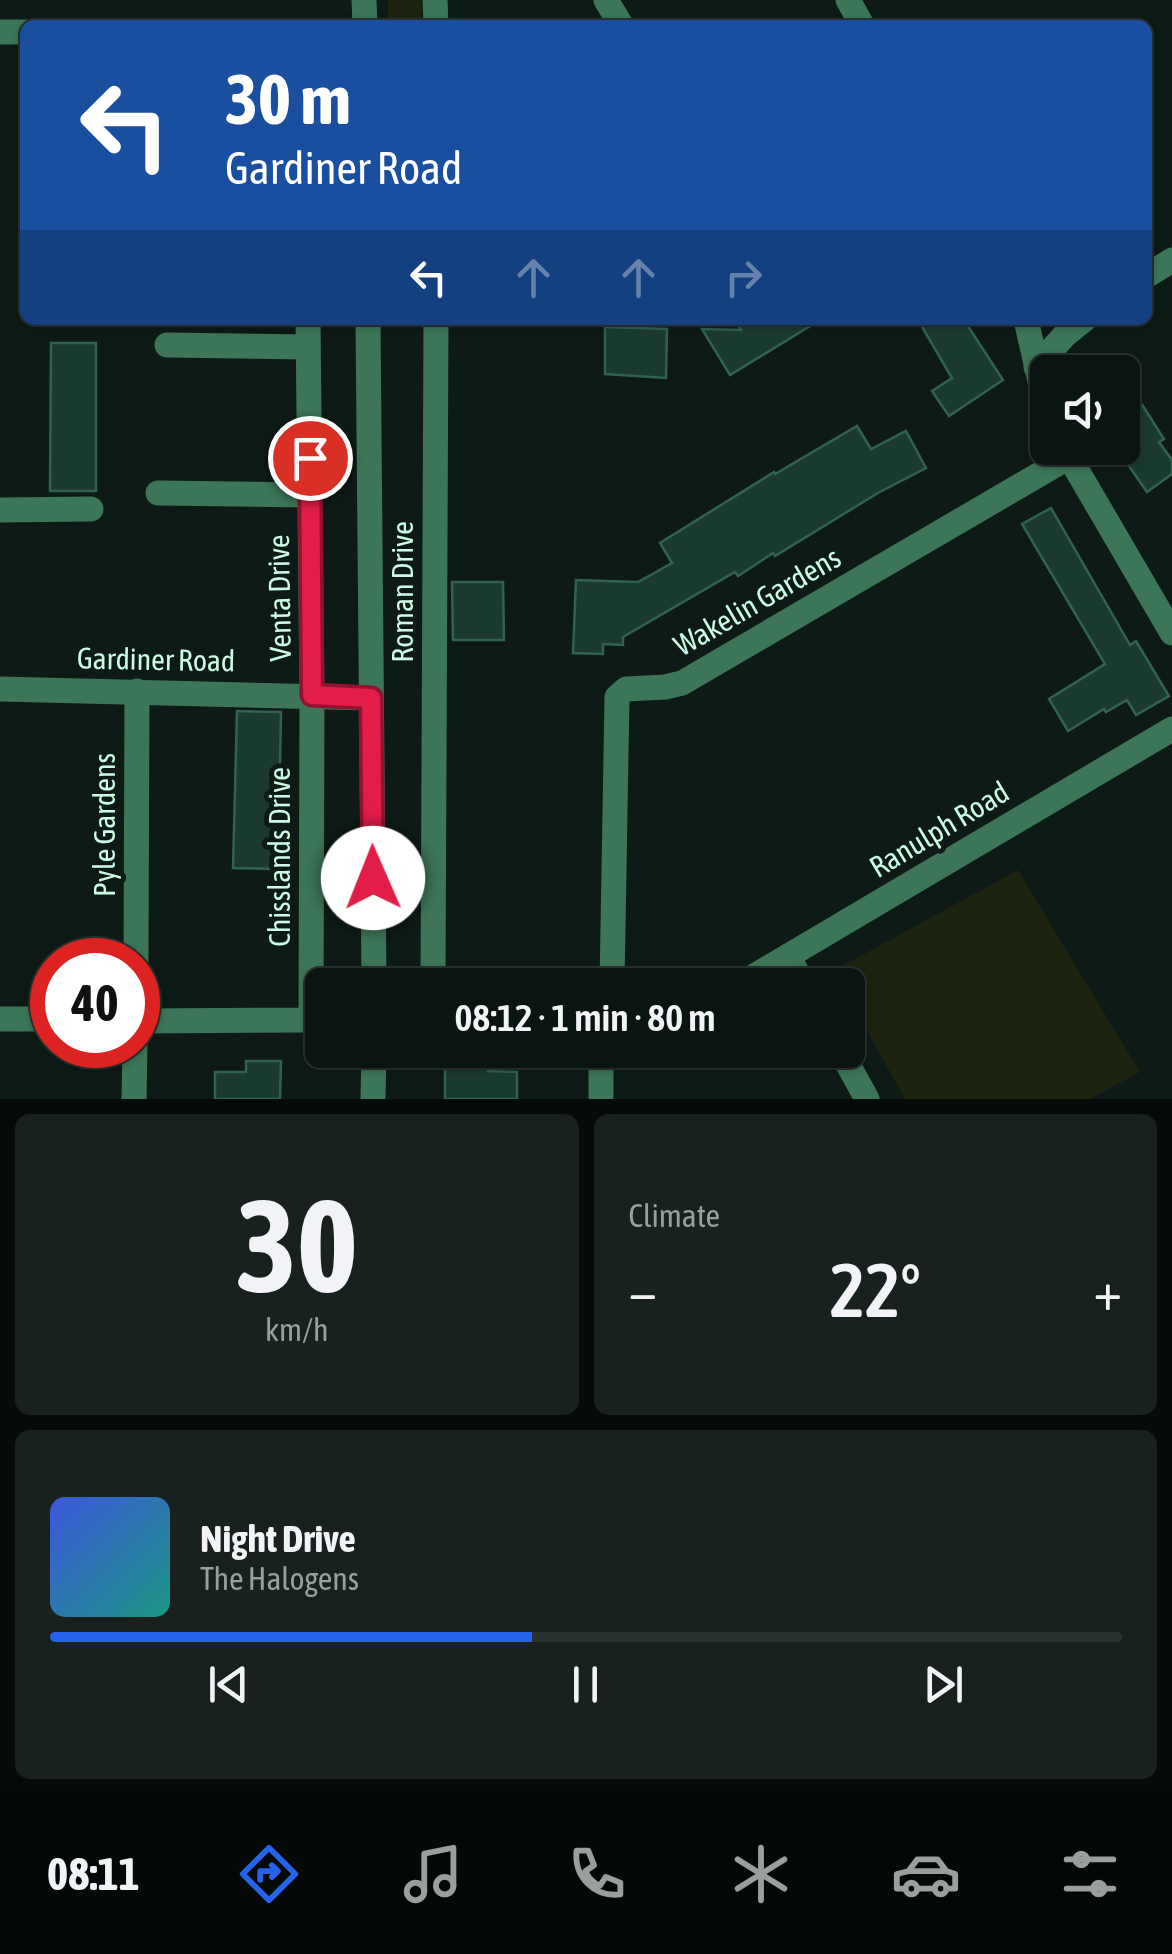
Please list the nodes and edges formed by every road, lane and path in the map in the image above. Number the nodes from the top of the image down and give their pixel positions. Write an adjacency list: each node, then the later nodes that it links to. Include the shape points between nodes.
1 (308, 325): 7 (street, Venta Drive)
2 (368, 325): 20 (street)
3 (436, 325): 25 (street, Roman Drive)
4 (1027, 325): 8 (street)
5 (1078, 325): 9 (street)
6 (167, 345): 7 (street)
7 (308, 346): 13 (street, Venta Drive)
8 (1033, 355)
9 (1047, 355)
10 (1044, 465): 26 (street, Wakelin Gardens, via 682,682 626,688 617,697)
11 (1074, 465): 16 (street)
12 (158, 494): 13 (street)
13 (310, 495): 19 (street, Venta Drive)
14 (0, 510): 15 (street)
15 (91, 510)
16 (1172, 633)
17 (0, 689): 18 (street, Gardiner Road)
18 (137, 690): 19 (street, Gardiner Road); 22 (street, Pyle Gardens)
19 (312, 695): 20 (street, Gardiner Road); 31 (street, Chisslands Drive, via 310,1020)
20 (371, 698): 24 (street)
21 (1172, 729): 23 (street, Ranulph Road)
22 (136, 938)
23 (788, 956): 27 (street, Ranulph Road); 28 (street)
24 (374, 968)
25 (433, 968)
26 (612, 968)
27 (768, 968)
28 (795, 968)
29 (0, 1018): 30 (street)
30 (30, 1019)
31 (160, 1020)
32 (135, 1068): 36 (street)
33 (374, 1068): 37 (street)
34 (600, 1068): 38 (street)
35 (850, 1068): 39 (street)
36 (134, 1099)
37 (373, 1099)
38 (601, 1099)
39 (867, 1099)

